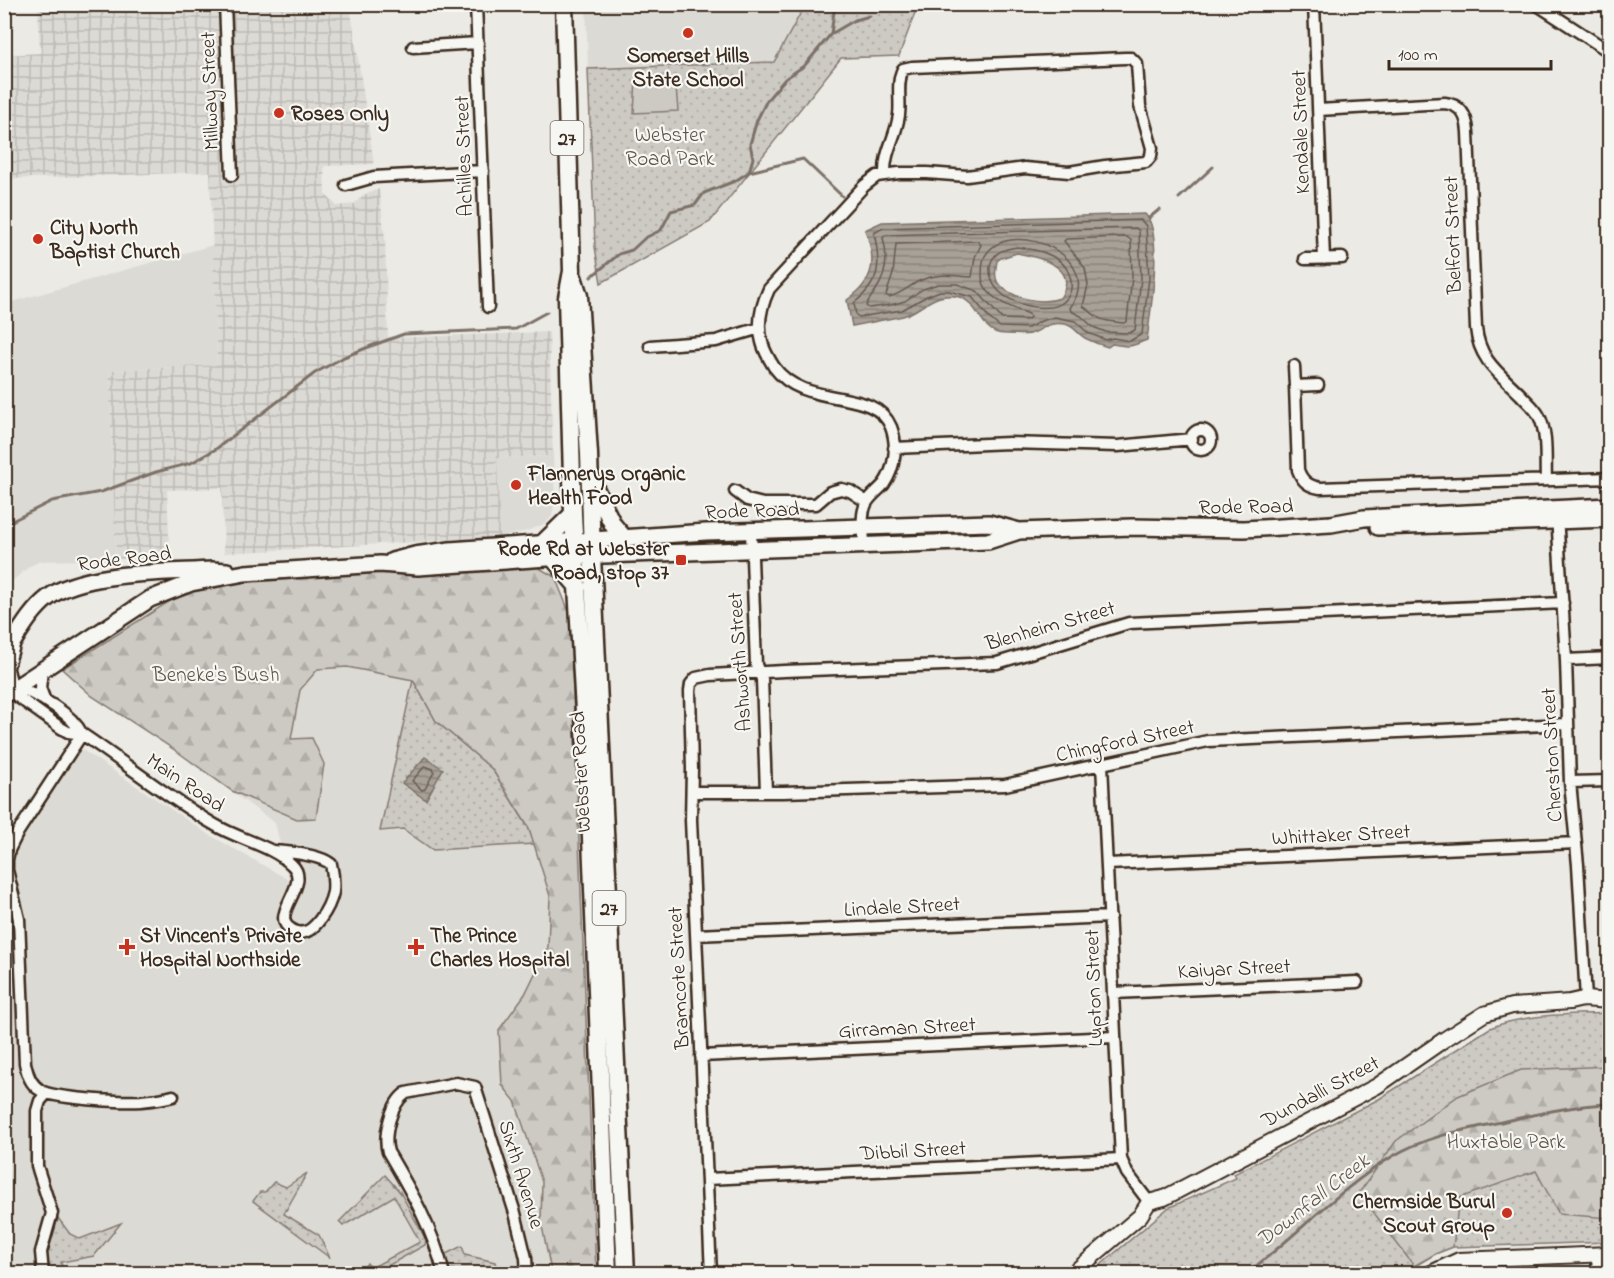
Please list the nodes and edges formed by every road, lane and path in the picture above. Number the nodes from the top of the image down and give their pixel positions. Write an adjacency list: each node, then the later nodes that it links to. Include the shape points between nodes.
1 (225, 4): 11 (street, Millway Street)
2 (476, 4): 6 (street, Achilles Street)
3 (564, 4): 17 (main road, Webster Road / 27)
4 (1314, 4): 9 (street, Kendale Street)
5 (1536, 4): 8 (street)
6 (478, 43): 7 (street); 10 (street, Achilles Street)
7 (413, 47)
8 (1610, 52)
9 (1318, 110): 16 (street, Kendale Street); 28 (street, Belfort Street, via 1445,103 1462,112 1468,132 1479,345 1490,365 1540,418)
10 (483, 171): 13 (street, via 374,177); 18 (street, Achilles Street)
11 (232, 175)
12 (885, 175): 12 (street, via 927,172 967,176 1025,168 1069,172 1146,162 1152,156 1152,148 1140,106 1137,64 1125,58 903,69 899,115 885,157); 19 (street, via 868,182 769,289)
13 (346, 185)
14 (1342, 258): 16 (street)
15 (1305, 259): 16 (street)
16 (1324, 259)
17 (572, 271): 26 (main road, Webster Road / 27, via 579,296); 32 (main road, Webster Road / 27, via 567,297)
18 (488, 307)
19 (760, 328): 20 (street, via 716,341); 25 (street, via 764,350 783,377 808,392 872,406 888,421)
20 (650, 346)
21 (1294, 366): 23 (street)
22 (1318, 385): 23 (street)
23 (1295, 386): 28 (street, Rode Road, via 1298,466 1301,478 1309,485 1320,488)
24 (1192, 439): 25 (street, via 1118,446 1009,443)
25 (894, 448): 30 (street, via 890,472)
26 (590, 478): 38 (main road, via 613,525); 41 (main road, Webster Road / 27)
27 (1610, 478): 28 (street, Rode Road)
28 (1546, 480)
29 (735, 491): 30 (street, via 742,498 763,504 816,504 830,492 841,489)
30 (867, 502): 35 (street)
31 (1610, 506): 33 (main road, Rode Road)
32 (573, 514): 39 (main road); 41 (main road, Webster Road / 27)
33 (1557, 515): 34 (main road, Rode Road); 37 (main road, Rode Road, via 1364,518 1244,529); 47 (street, Cherston Street)
34 (1610, 519)
35 (863, 527): 36 (main road, Rode Road); 37 (main road, Rode Road, via 989,523); 40 (street)
36 (751, 531): 38 (main road, Rode Road); 42 (street, Ashworth Street)
37 (1018, 531): 40 (main road, Rode Road, via 988,541)
38 (624, 538): 41 (main road, Rode Road)
39 (542, 544): 41 (main road, Rode Road); 44 (main road, Rode Road, via 450,550)
40 (864, 545): 42 (main road, Rode Road)
41 (584, 549): 42 (main road, Rode Road); 43 (main road, Rode Road); 46 (main road, Webster Road / 27); 85 (main road, Webster Road / 27)
42 (752, 549): 52 (street, Ashworth Street)
43 (553, 558): 44 (main road, Rode Road, via 418,567); 46 (main road)
44 (380, 564): 45 (main road, Rode Road)
45 (245, 573): 48 (main road, Rode Road, via 212,570 81,582 49,597 28,618); 51 (main road, Rode Road, via 191,583 150,599)
46 (578, 587): 84 (main road, Webster Road / 27)
47 (1563, 603): 50 (street, Cherston Street); 52 (street, Blenheim Street, via 1129,623 997,663)
48 (8, 650): 54 (main road, Rode Road, via 5,668)
49 (1610, 658): 50 (street)
50 (1566, 660): 56 (street, Cherston Street)
51 (42, 671): 54 (main road, Rode Road); 55 (street, via 40,688)
52 (759, 672): 53 (street, Blenheim Street, via 704,676); 62 (street, Ashworth Street)
53 (693, 681): 61 (street, Bramcote Street)
54 (9, 689): 55 (street, Main Road); 57 (street, Main Road, via 61,728)
55 (45, 701): 57 (street, Main Road, via 75,722)
56 (1567, 724): 58 (street, Chingford Street, via 1208,741); 60 (street, Cherston Street)
57 (82, 734): 64 (street, Main Road, via 210,823); 74 (street, via 18,832 7,860 19,919 25,1063 32,1083)
58 (1102, 764): 62 (street, Chingford Street, via 1005,784); 65 (street, Lupton Street)
59 (1610, 781): 60 (street)
60 (1570, 782): 63 (street, Cherston Street)
61 (692, 792): 62 (street, Chingford Street); 67 (street, Bramcote Street)
62 (766, 792)
63 (1576, 843): 65 (street, Whittaker Street); 70 (street, Cherston Street)
64 (274, 851): 64 (street, Main Road, via 331,864 330,900 309,932 296,932 285,922 284,910 297,888 298,874 291,863)
65 (1108, 864): 66 (street, Lupton Street)
66 (1110, 916): 67 (street, Lindale Street); 69 (street, Lupton Street)
67 (696, 935): 73 (street, Bramcote Street)
68 (1357, 982): 69 (street, Kaiyar Street)
69 (1113, 993): 72 (street, Lupton Street)
70 (1586, 999): 71 (street, Dundalli Street); 78 (street, Dundalli Street, via 1512,1006 1484,1014 1371,1090 1164,1198)
71 (1610, 1001)
72 (1114, 1036): 73 (street, Girraman Street); 76 (street, Lupton Street)
73 (701, 1056): 77 (street, Bramcote Street)
74 (46, 1094): 75 (street, via 138,1101); 81 (street, via 37,1111 37,1166 52,1213 41,1252)
75 (173, 1096)
76 (1121, 1159): 77 (street, Dibbil Street); 78 (street, Lupton Street, via 1126,1173)
77 (707, 1179): 86 (street, Bramcote Street)
78 (1149, 1202): 87 (street, Dundalli Street, via 1140,1216)
79 (1603, 1254): 80 (street, via 1465,1259); 88 (street)
80 (1432, 1273)
81 (43, 1274)
82 (444, 1274): 83 (street, Sixth Avenue, via 419,1205 385,1143 399,1100 406,1093 456,1083 475,1087 515,1213)
83 (527, 1274)
84 (608, 1274)
85 (626, 1274)
86 (711, 1274)
87 (1072, 1274)
88 (1598, 1274)

